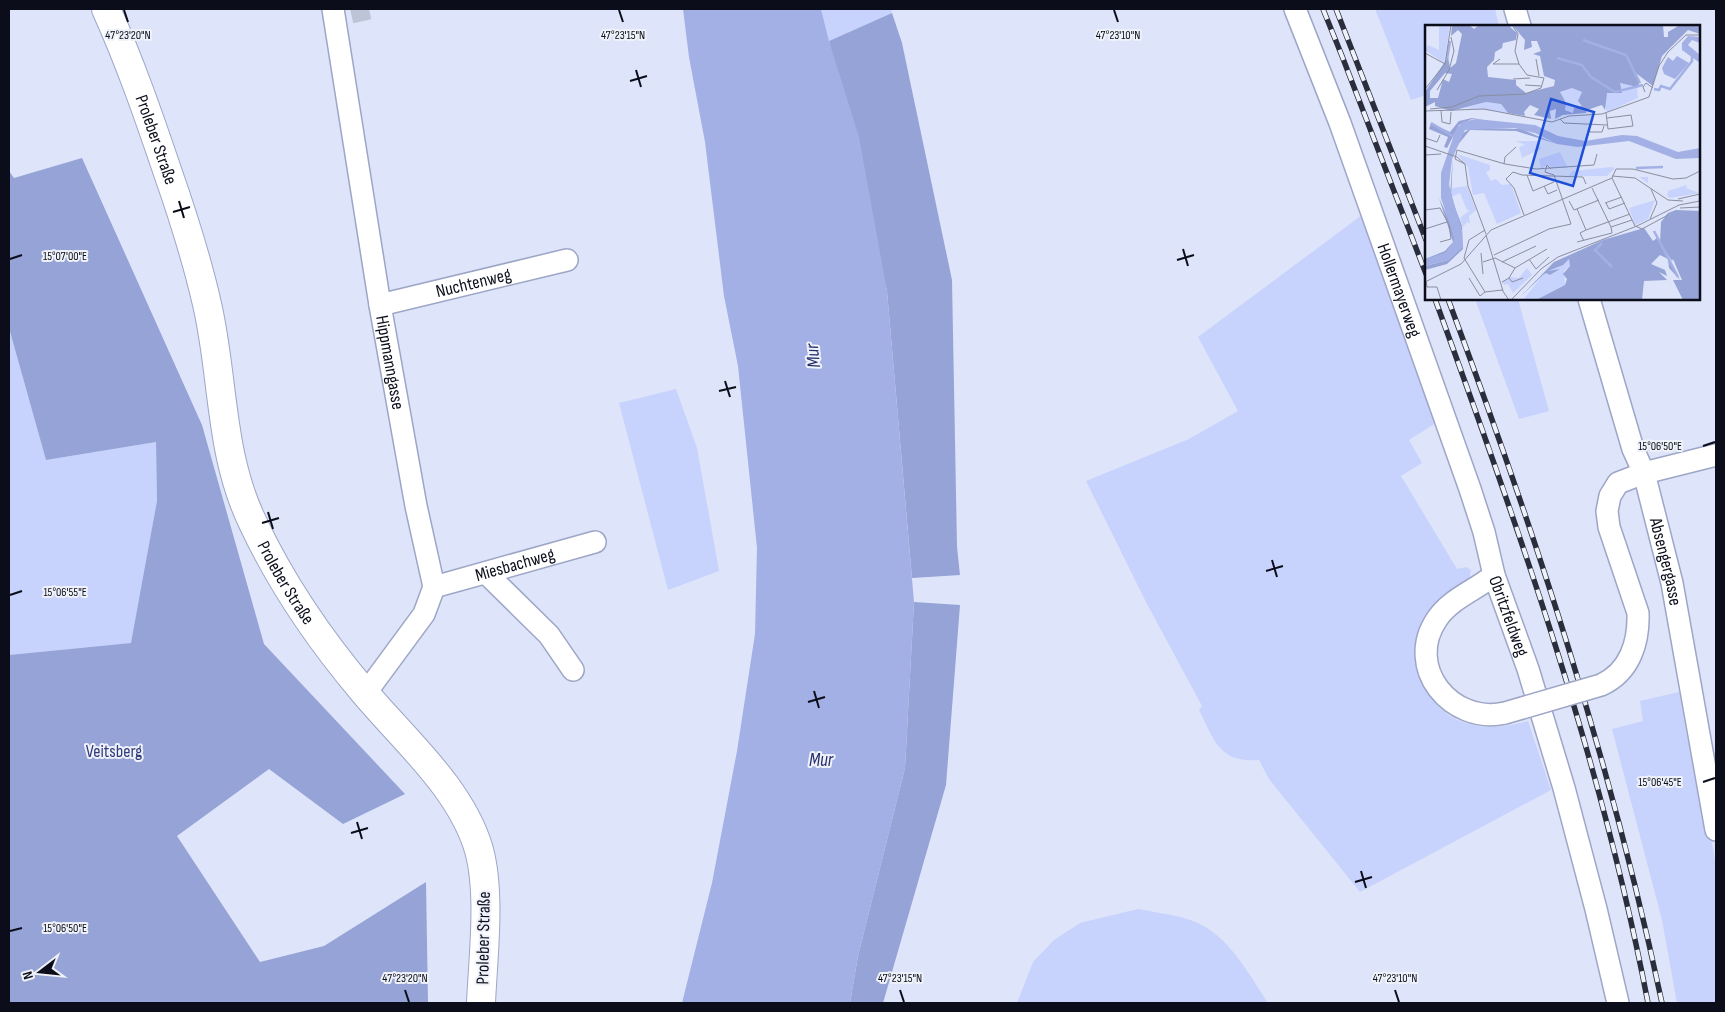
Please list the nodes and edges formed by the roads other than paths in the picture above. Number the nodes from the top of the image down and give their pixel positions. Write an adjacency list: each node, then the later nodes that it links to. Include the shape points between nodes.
1 (106, 9): 17 (main road, Proleber Straße, via 144,101 198,269 213,333 226,437 251,520 290,593 316,632)
2 (1295, 9): 14 (street, Hollermayerweg, via 1401,291 1470,489)
3 (1515, 9): 5 (street)
4 (339, 13): 8 (street, Hippmanngasse)
5 (1520, 25)
6 (567, 260): 8 (street, Nuchtenweg)
7 (1579, 300): 9 (street, Absengergasse)
8 (380, 305): 15 (street, Hippmanngasse)
9 (1591, 309): 11 (street, Absengergasse, via 1633,449)
10 (1716, 455): 11 (street, Obritzfeldweg)
11 (1644, 472): 14 (street, Obritzfeldweg, bridge, via 1618,483 1610,496 1607,511 1609,527 1638,613 1639,627 1632,654 1615,676 1601,685 1505,713 1482,715 1468,712 1445,697 1430,674 1427,646 1430,632 1444,609); 18 (street, Absengergasse, via 1672,583)
12 (595, 542): 13 (street, Miesbachweg)
13 (486, 573): 15 (street, Miesbachweg); 16 (street, via 549,635)
14 (1494, 575): 20 (street, Obritzfeldweg, via 1528,669 1564,788)
15 (434, 587): 17 (street, via 424,614)
16 (573, 670)
17 (366, 694): 19 (main road, Proleber Straße, via 452,794 474,836 484,883)
18 (1716, 830)
19 (481, 1003)
20 (1618, 1003)

